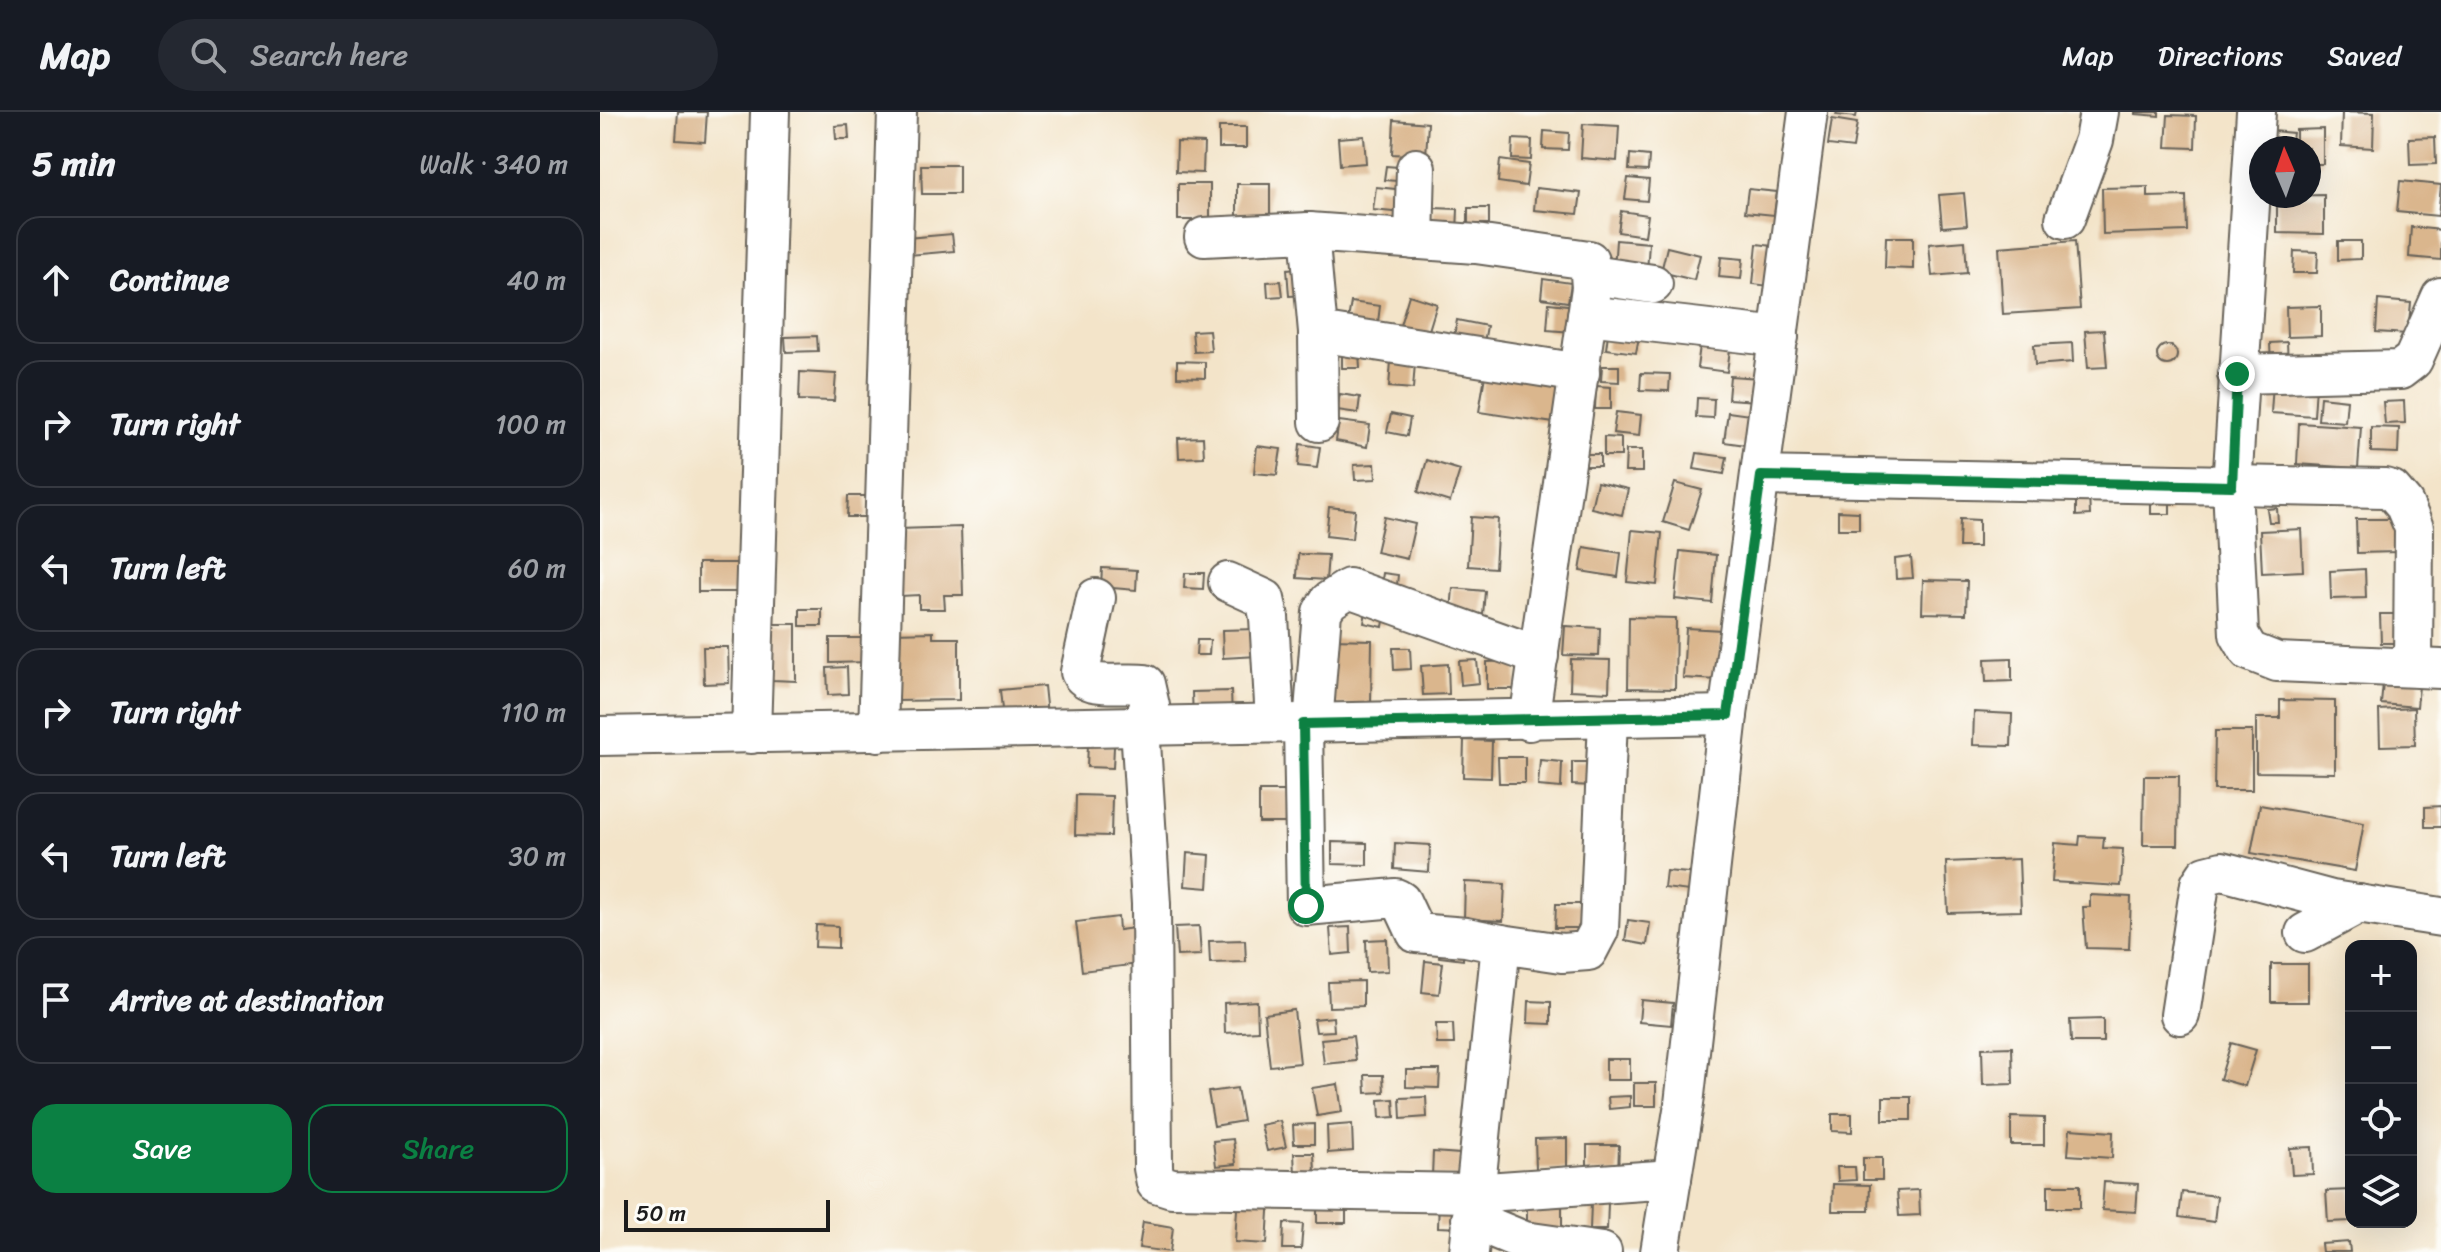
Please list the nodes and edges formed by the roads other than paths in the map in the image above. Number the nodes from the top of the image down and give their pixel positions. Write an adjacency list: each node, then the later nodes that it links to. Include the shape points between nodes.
1 (770, 112): 32 (street)
2 (897, 112): 31 (street)
3 (1808, 112): 16 (street)
4 (2099, 112): 7 (street)
5 (2256, 112): 18 (street)
6 (1416, 168): 10 (street)
7 (2065, 219)
8 (1309, 232): 9 (street); 10 (street); 15 (street)
9 (1204, 237)
10 (1414, 240): 11 (street, via 1579,257 1589,260)
11 (1592, 275): 12 (street); 14 (street)
12 (1653, 284)
13 (2441, 297): 18 (street, via 2413,360 2400,370)
14 (1587, 315): 16 (street); 17 (street)
15 (1318, 332): 17 (street); 19 (street)
16 (1779, 337): 20 (street)
17 (1580, 373): 24 (street)
18 (2237, 374): 21 (street)
19 (1319, 422)
20 (1776, 477): 21 (street); 26 (street)
21 (2232, 486): 25 (street, via 2392,490 2414,528); 25 (street, via 2239,634 2249,651 2277,662)
22 (1228, 582): 29 (street, via 1265,599)
23 (1096, 598): 30 (street, via 1080,672 1092,684 1145,684 1150,706)
24 (1539, 656): 28 (street); 29 (street, via 1349,588 1322,612)
25 (2427, 667)
26 (1728, 715): 27 (street); 39 (street)
27 (1608, 719): 28 (street); 37 (street, via 1599,930 1594,944 1588,951 1562,953)
28 (1529, 721): 29 (street)
29 (1297, 723): 30 (street); 37 (street, via 1306,906 1396,898 1416,933)
30 (1140, 726): 31 (street); 40 (street, via 1151,904 1156,1183)
31 (878, 732): 32 (street)
32 (751, 734): 33 (street)
33 (600, 736)
34 (2359, 904): 35 (street); 36 (street); 38 (street, via 2222,871 2206,875 2200,884)
35 (2441, 917)
36 (2305, 933)
37 (1501, 944): 40 (street)
38 (2180, 1015)
39 (1672, 1179): 40 (street); 42 (street)
40 (1471, 1221): 41 (street, via 1524,1241)
41 (1602, 1252)
42 (1660, 1252)

